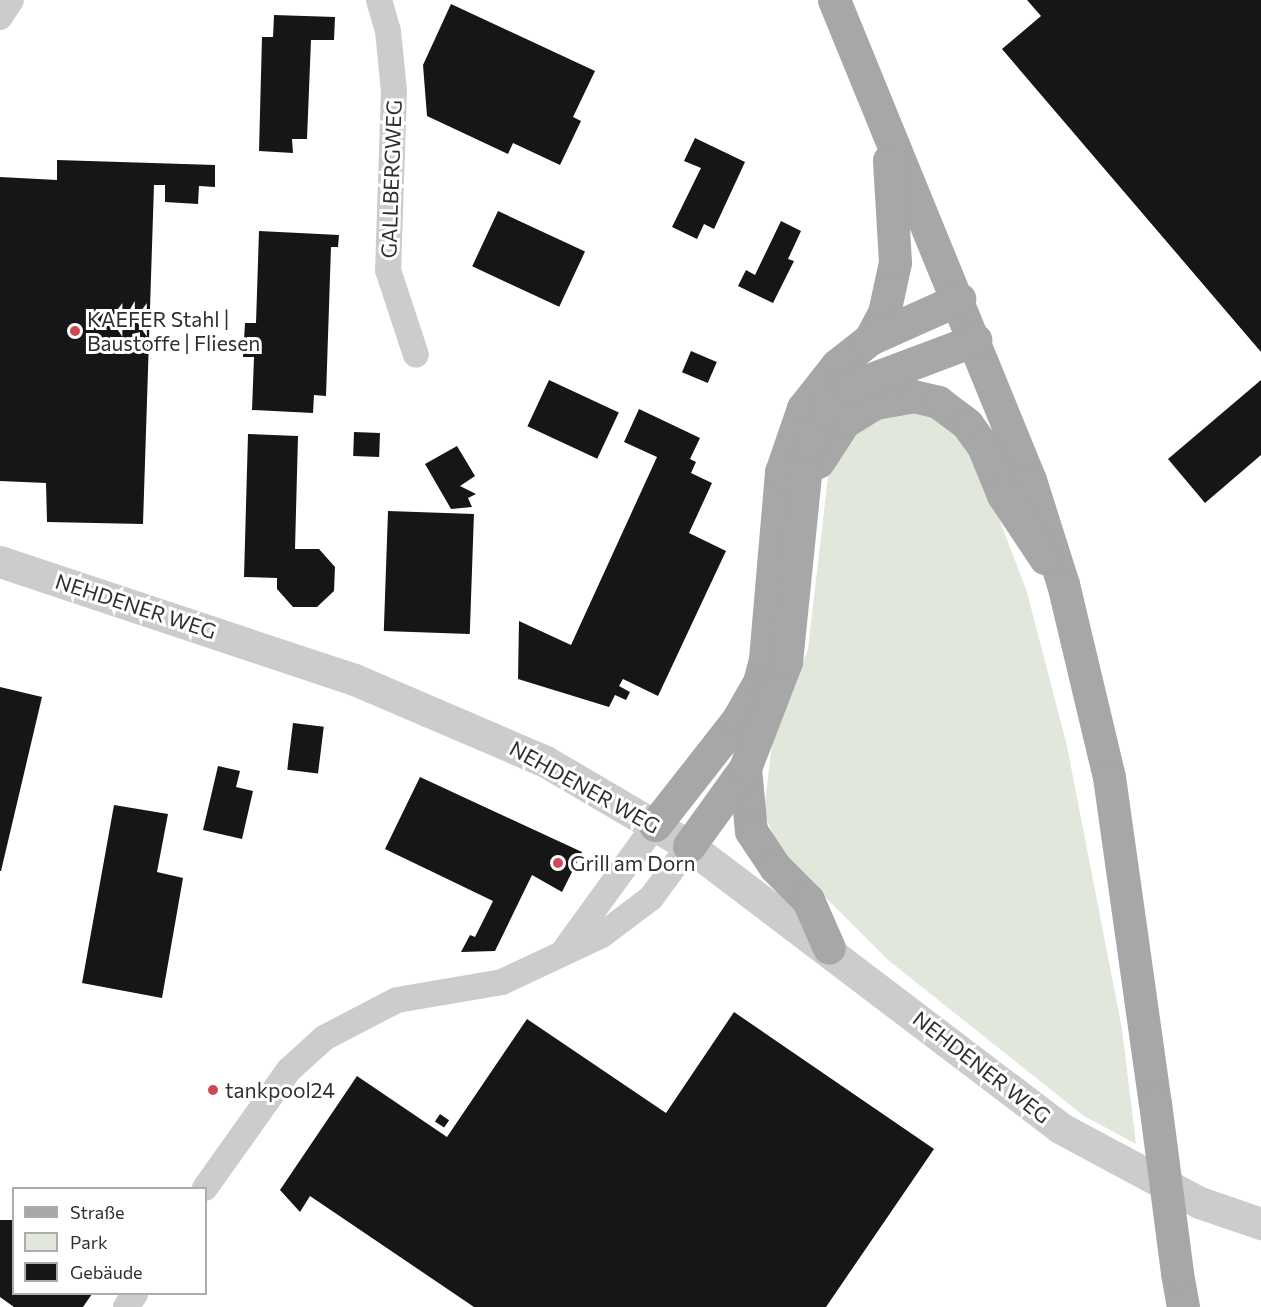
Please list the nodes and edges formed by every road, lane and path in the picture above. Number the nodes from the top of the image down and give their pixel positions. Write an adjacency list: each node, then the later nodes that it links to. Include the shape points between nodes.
1 (11, 0): 4 (street)
2 (379, 0): 9 (street, GALLBERGWEG, via 388,31 394,91 388,270)
3 (834, 0): 5 (main road)
4 (0, 17)
5 (885, 124): 6 (main road); 7 (main road, via 895,262 884,313)
6 (959, 299): 7 (main road); 8 (main road)
7 (870, 339): 14 (main road, via 817,386 787,450 781,472 765,659 759,682 738,719)
8 (975, 340): 10 (main road, via 886,371 834,399 808,444); 12 (main road, via 1030,480)
9 (416, 355)
10 (804, 490): 12 (main road, via 824,448 857,412 893,397 938,402 967,424 983,446 1003,495); 13 (main road, via 786,662)
11 (0, 562): 14 (street, NEHDENER WEG, via 226,634 433,710 546,762)
12 (1063, 584): 20 (main road, bridge, via 1109,777)
13 (745, 768): 15 (main road); 16 (main road, via 751,831 775,867 808,900)
14 (655, 825): 15 (street, NEHDENER WEG); 17 (street, via 594,914)
15 (689, 846): 16 (street, NEHDENER WEG); 17 (street, via 651,898 629,917)
16 (829, 948): 19 (street, NEHDENER WEG, via 1060,1128 1200,1203)
17 (557, 956): 18 (street, via 502,982 397,1000 324,1038 288,1070)
18 (206, 1187)
19 (1261, 1224)
20 (1183, 1307)

